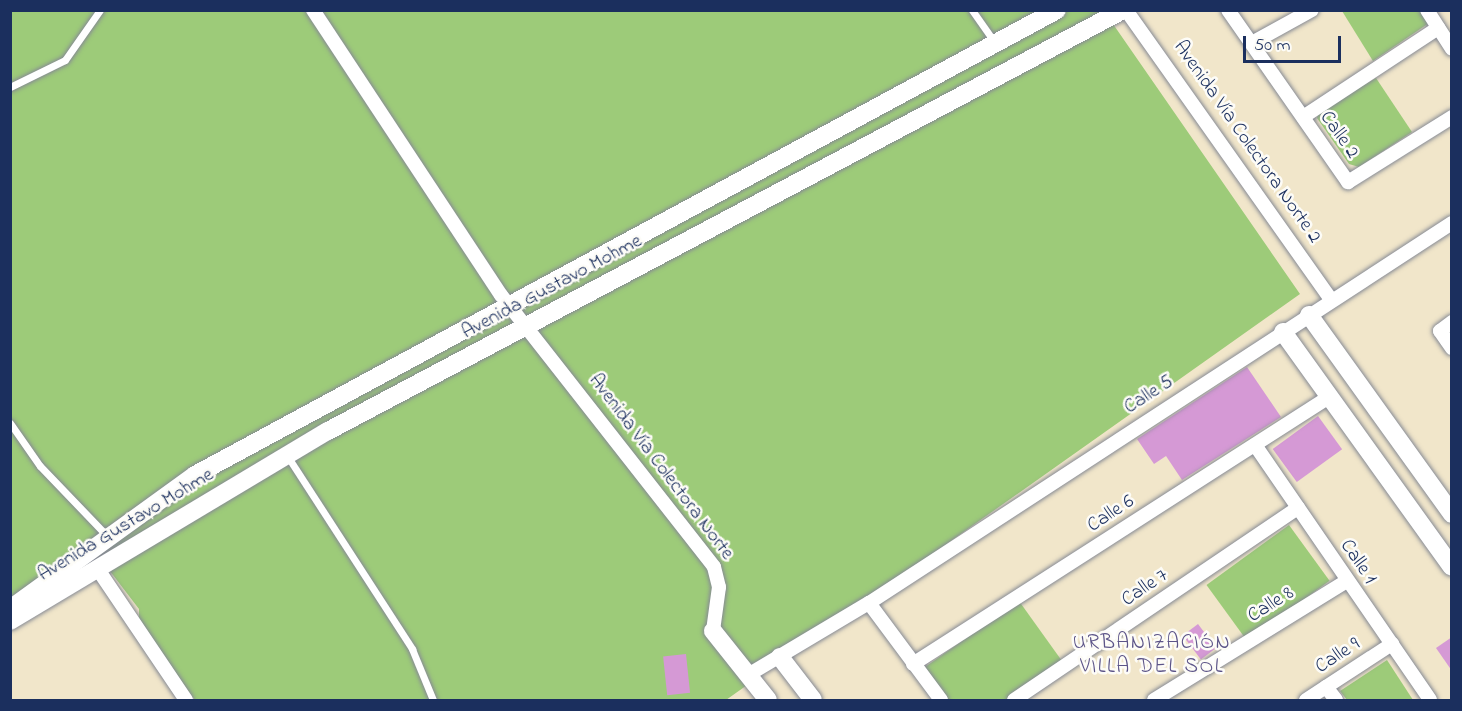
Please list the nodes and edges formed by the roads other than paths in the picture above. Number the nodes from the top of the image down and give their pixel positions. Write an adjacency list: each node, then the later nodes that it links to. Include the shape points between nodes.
1 (100, 10): 13 (lane, via 65,60)
2 (313, 10): 18 (street)
3 (972, 10): 11 (lane)
4 (1057, 10): 11 (street, Avenida Gustavo Mohme)
5 (1124, 10): 17 (street, Avenida Vía Colectora Norte 2); 21 (street, Avenida Gustavo Mohme)
6 (1228, 10): 10 (street, Calle 2)
7 (1312, 10): 10 (street)
8 (1427, 10): 9 (street)
9 (1438, 28): 12 (street); 14 (street)
10 (1252, 43): 14 (street, Calle 2)
11 (995, 44): 18 (street, Avenida Gustavo Mohme)
12 (1452, 49)
13 (10, 87)
14 (1303, 117): 15 (street, Calle 2, via 1348,182)
15 (1452, 117)
16 (1452, 223): 17 (street, Calle 5)
17 (1331, 300): 19 (street, Calle 5)
18 (505, 301): 21 (street, Avenida Vía Colectora Norte); 30 (street, Avenida Gustavo Mohme, via 195,476)
19 (1309, 315): 22 (street, Calle 5); 29 (street)
20 (1452, 322): 23 (street, via 1440,331)
21 (525, 327): 27 (street, Avenida Gustavo Mohme); 37 (street, Avenida Vía Colectora Norte, via 714,567 719,587)
22 (1283, 332): 24 (street); 34 (street, Calle 5)
23 (1452, 348)
24 (1330, 396): 26 (street, Calle 6); 31 (street)
25 (10, 423): 30 (lane, via 40,466)
26 (1255, 445): 28 (street, Calle 1); 40 (street, Calle 6)
27 (287, 455): 32 (street, Avenida Gustavo Mohme); 44 (lane, via 412,649)
28 (1298, 508): 33 (street, Calle 1); 48 (street, Calle 7)
29 (1452, 514)
30 (108, 537): 35 (street, Avenida Gustavo Mohme)
31 (1452, 567)
32 (97, 568): 36 (street, Avenida Gustavo Mohme); 43 (street)
33 (1347, 581): 38 (street, Calle 1); 49 (street, Calle 8)
34 (870, 603): 39 (street, Calle 5); 40 (street)
35 (10, 609)
36 (10, 621)
37 (713, 631): 41 (street, Avenida Vía Colectora Norte)
38 (1392, 644): 42 (street, Calle 9); 52 (street, Calle 1)
39 (780, 657): 41 (street, Calle 5); 46 (street)
40 (913, 664): 47 (street)
41 (748, 675): 45 (street, Avenida Vía Colectora Norte)
42 (1326, 687): 50 (street, Calle 9); 51 (street)
43 (186, 700)
44 (433, 700)
45 (767, 700)
46 (813, 700)
47 (941, 700)
48 (1014, 700)
49 (1154, 700)
50 (1306, 700)
51 (1336, 700)
52 (1430, 700)

